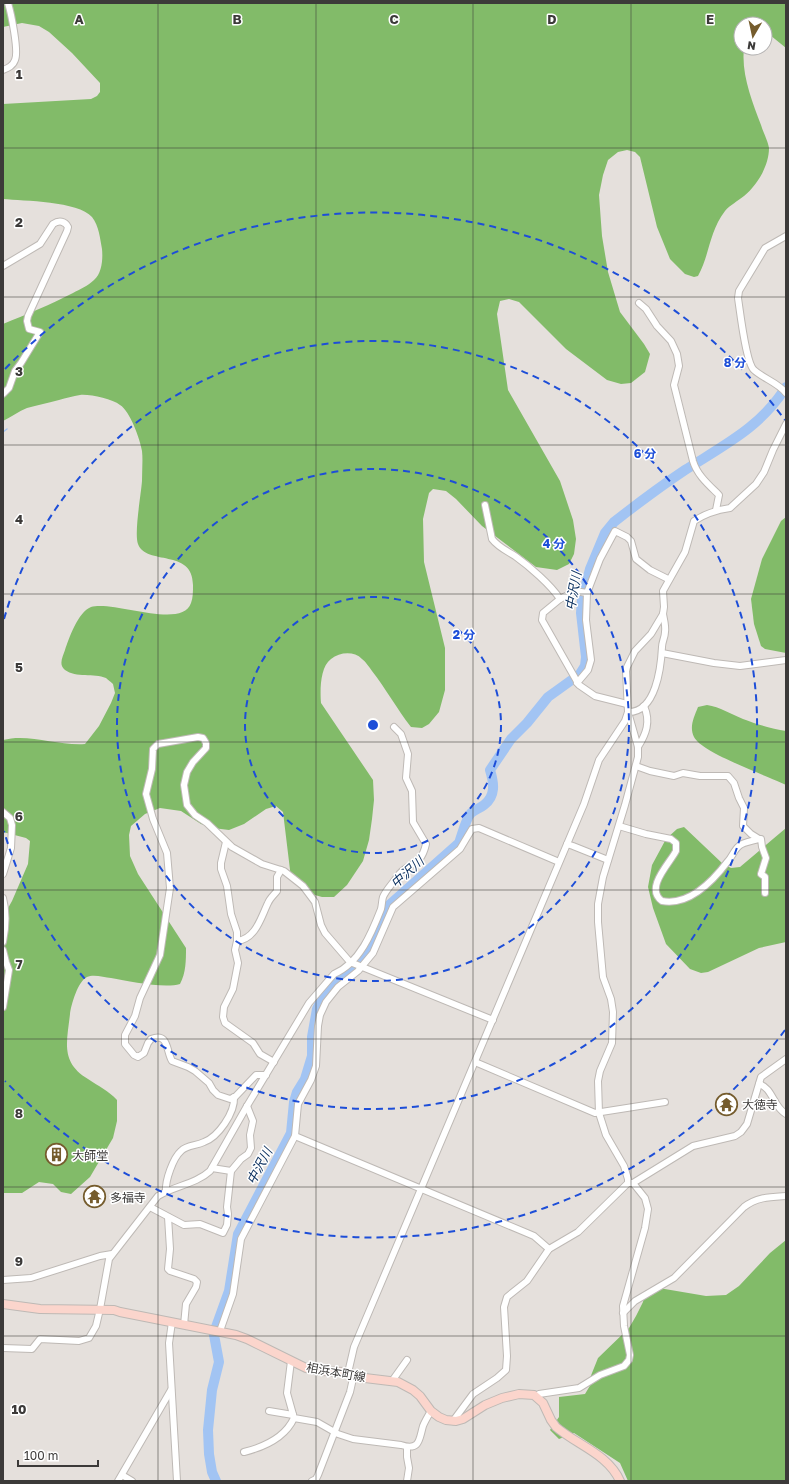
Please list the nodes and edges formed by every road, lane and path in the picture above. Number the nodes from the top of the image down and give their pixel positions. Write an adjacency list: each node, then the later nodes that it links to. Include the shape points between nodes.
1 (8, 3): 2 (street, via 16,58 12,66)
2 (3, 70)
3 (786, 236): 6 (street, via 764,248 738,294 751,366)
4 (3, 266): 7 (street, via 40,244 56,222 67,224 68,231 28,316 29,329 40,332 15,371 9,388)
5 (639, 303): 10 (street, via 671,341 677,354 679,366 674,385 695,468 719,494)
6 (786, 393)
7 (3, 394)
8 (786, 424): 10 (street, via 767,468 756,484 730,508)
9 (485, 504): 13 (street, via 492,539 542,579)
10 (716, 510): 11 (street, via 694,521 685,552)
11 (668, 580): 12 (street, via 636,559 631,541 615,531); 14 (street, via 663,591)
12 (586, 593): 13 (street, via 574,592); 17 (street, via 586,620 591,660 588,670)
13 (560, 599): 17 (street, via 543,613 542,620)
14 (663, 614): 15 (street, via 666,627); 18 (street, via 651,634 635,651 627,667)
15 (662, 654): 16 (street, via 740,666); 19 (street, via 657,682)
16 (786, 660)
17 (577, 682): 18 (street, via 595,696)
18 (627, 704): 20 (street)
19 (644, 706): 20 (street, via 634,712); 22 (street, via 647,732)
20 (628, 712): 22 (street); 28 (street, via 599,760)
21 (394, 727): 38 (street, via 401,734 408,754 406,778 412,791 413,822 426,844 421,858 400,872 383,896 381,910)
22 (638, 747): 23 (street)
23 (636, 766): 25 (street); 26 (street, via 674,776 683,773 728,776 734,783 744,808 742,826)
24 (3, 812): 32 (street, via 10,818 12,826 11,848)
25 (619, 826): 26 (street, via 671,839 676,843 676,851 661,873 656,889 660,899 668,902 681,900 702,888 721,870 740,845); 29 (street)
26 (759, 839): 33 (street, via 762,839 766,858 761,874 764,877)
27 (226, 842): 31 (street, via 262,864); 35 (street, via 221,863); 46 (street, via 207,823 194,815 186,801 185,779 193,762 206,748 205,740 198,737 155,746 146,792 167,853 170,888 160,953 124,1041 130,1051 138,1057 144,1053 151,1039 165,1040 172,1061 195,1072 209,1083 218,1095)
28 (567, 844): 29 (street); 30 (street)
29 (608, 860): 49 (street, via 600,889 598,922 603,977 612,1005 613,1033 612,1043 598,1081)
30 (559, 862): 38 (street, via 480,828 472,829 460,849 394,907 373,953); 40 (street)
31 (281, 870): 35 (street, via 277,877 277,891 268,903 260,924 247,937); 38 (street, via 308,891 316,902 325,933)
32 (3, 874)
33 (765, 893)
34 (3, 898): 36 (street, via 6,906)
35 (237, 941): 42 (street, via 234,950 238,963 237,970 223,1017 225,1023 253,1043 260,1054)
36 (3, 942)
37 (3, 950): 39 (street, via 9,970)
38 (356, 964): 40 (street); 42 (street, via 334,974 312,998); 51 (street, via 358,972 338,987 323,1009 318,1026 316,1066 312,1080 298,1104)
39 (3, 1007)
40 (493, 1020): 43 (street)
41 (786, 1059): 45 (street, via 761,1077)
42 (274, 1062): 44 (street)
43 (475, 1062): 49 (street); 55 (street)
44 (266, 1075): 46 (street, via 259,1074 252,1078); 48 (street)
45 (759, 1084): 50 (street, via 768,1089 779,1108); 54 (street, via 747,1124 741,1132 735,1136 693,1146)
46 (234, 1098): 56 (street, via 228,1119 214,1136 187,1147 178,1154 167,1178)
47 (665, 1102): 49 (street)
48 (247, 1106): 52 (street); 53 (street, via 253,1121 250,1148 248,1154)
49 (599, 1113): 54 (street, via 606,1135)
50 (786, 1114)
51 (295, 1136): 55 (street); 68 (street, via 241,1239 233,1294)
52 (212, 1168): 53 (street); 56 (street, via 204,1176)
53 (231, 1171): 59 (street, via 227,1225 223,1232 200,1224 184,1225)
54 (631, 1183): 60 (street, via 578,1232); 65 (street, via 645,1198 648,1216 624,1300)
55 (421, 1190): 60 (street, via 534,1236); 72 (street, via 354,1347)
56 (166, 1191): 58 (street, via 158,1196)
57 (786, 1196): 65 (street, via 761,1198 749,1203 674,1278 635,1301)
58 (150, 1207): 59 (street); 61 (street)
59 (168, 1217): 67 (street, via 168,1269 197,1282 186,1304)
60 (549, 1249): 79 (street, via 530,1277 505,1302 506,1370 473,1394)
61 (112, 1254): 62 (street, via 31,1278); 64 (street)
62 (3, 1280)
63 (3, 1304): 64 (main road, 相浜本町線, via 40,1309)
64 (100, 1309): 66 (main road, 相浜本町線); 69 (street, via 96,1326 89,1338 79,1341 44,1338 32,1349)
65 (623, 1313): 75 (street, via 630,1355 628,1363 600,1375 579,1388)
66 (172, 1322): 67 (main road, 相浜本町線); 74 (street, via 169,1343)
67 (184, 1325): 68 (main road, 相浜本町線)
68 (216, 1330): 71 (main road, 相浜本町線, via 246,1339)
69 (3, 1348)
70 (407, 1360): 73 (street)
71 (290, 1361): 72 (main road, 相浜本町線, via 311,1370); 78 (street, via 287,1393)
72 (351, 1374): 73 (main road, 相浜本町線); 80 (street, via 350,1392)
73 (392, 1381): 77 (main road, 相浜本町線, via 413,1390)
74 (171, 1390): 83 (street); 85 (street)
75 (537, 1396): 79 (main road, via 518,1394 502,1398 466,1418); 88 (main road, via 556,1427 603,1460)
76 (269, 1411): 78 (street)
77 (431, 1411): 79 (main road, 相浜本町線, via 443,1419); 81 (street, via 423,1424 417,1445)
78 (293, 1416): 80 (street, via 317,1422); 82 (street, via 283,1433 269,1444)
79 (453, 1421)
80 (335, 1432): 81 (street, via 353,1439); 86 (street)
81 (407, 1448): 87 (street)
82 (244, 1452)
83 (120, 1478): 84 (street)
84 (132, 1481)
85 (177, 1481)
86 (314, 1481)
87 (407, 1481)
88 (620, 1481)

